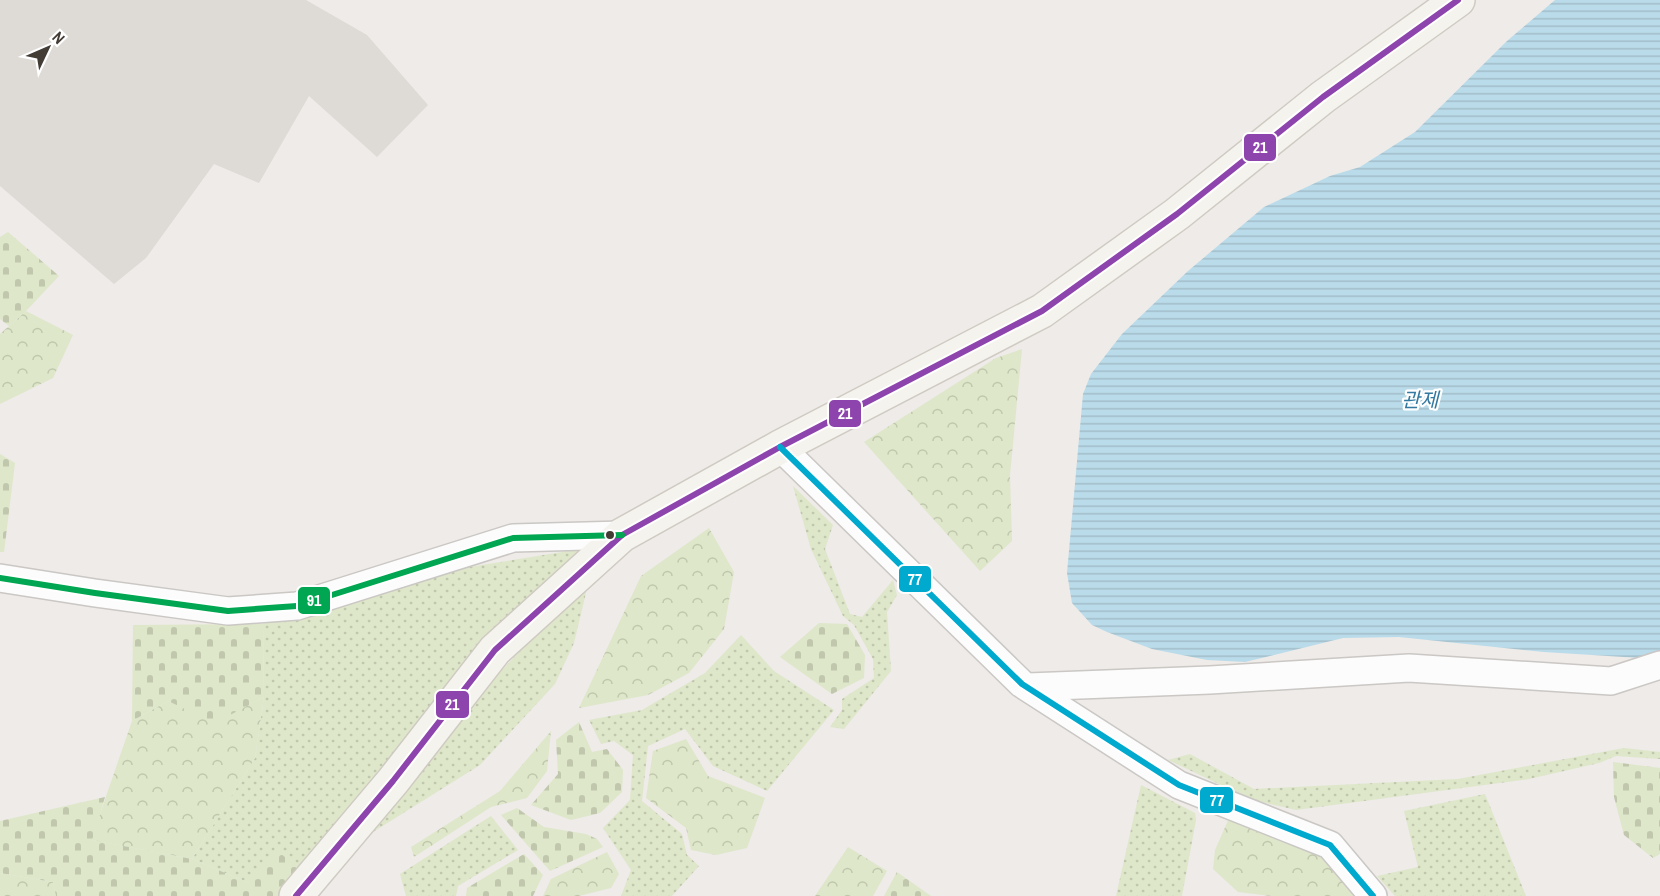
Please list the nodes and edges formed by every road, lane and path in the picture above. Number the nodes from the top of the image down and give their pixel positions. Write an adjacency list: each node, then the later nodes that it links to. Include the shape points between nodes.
1 (1458, 0): 2 (main road, via 1323,97 1177,214 1042,311)
2 (780, 447): 3 (main road); 6 (street)
3 (622, 536): 4 (street, via 513,538 297,606 228,611); 7 (main road, via 495,650 393,781)
4 (0, 578)
5 (1660, 665): 6 (street, via 1611,681 1409,668)
6 (1028, 687): 8 (street, via 1179,785 1330,844)
7 (296, 896)
8 (1373, 896)

